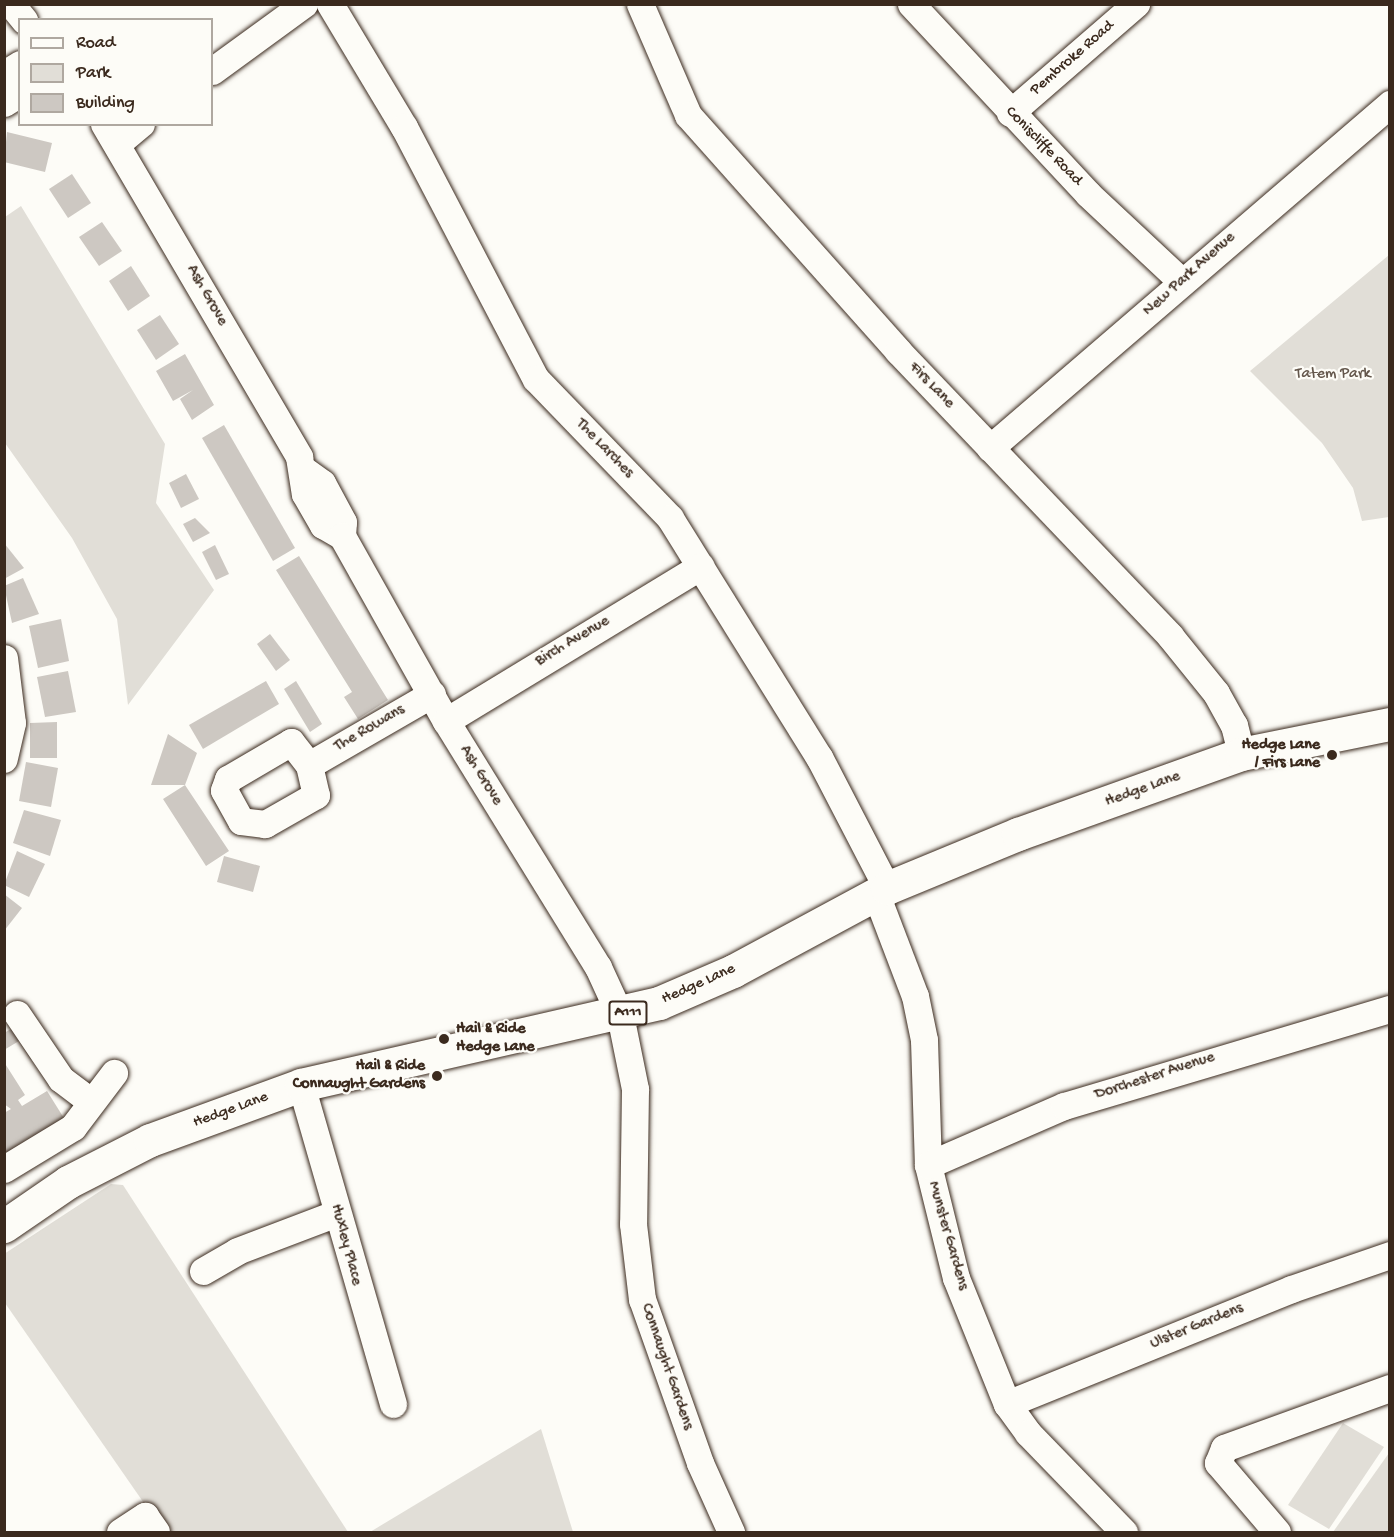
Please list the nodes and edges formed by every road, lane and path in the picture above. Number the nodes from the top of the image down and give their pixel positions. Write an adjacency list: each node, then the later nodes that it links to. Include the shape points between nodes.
1 (11, 4): 7 (street)
2 (304, 4): 9 (street)
3 (330, 4): 19 (street, The Larches, via 404,127 536,379 670,518)
4 (640, 4): 18 (street, Firs Lane, via 688,115)
5 (911, 4): 14 (street, Coniscliffe Road)
6 (1136, 4): 14 (street, Pembroke Road)
7 (22, 18)
8 (18, 65): 10 (street)
9 (213, 70)
10 (4, 74)
11 (18, 94): 12 (street)
12 (4, 103)
13 (1389, 104): 17 (street, New Park Avenue)
14 (1010, 113): 17 (street, Coniscliffe Road)
15 (135, 126): 16 (street)
16 (111, 134): 21 (street, Ash Grove, via 304,470 322,483 343,522 342,536)
17 (1182, 282): 18 (street, New Park Avenue)
18 (990, 448): 24 (street, Firs Lane, via 1196,669 1234,725)
19 (701, 566): 22 (street, Birch Avenue); 27 (street, The Larches, via 824,765)
20 (4, 658): 25 (street, via 12,723)
21 (432, 694): 22 (street, Ash Grove); 26 (street, The Rowans)
22 (446, 721): 30 (street, Ash Grove, via 598,967)
23 (1389, 724): 24 (main road, Hedge Lane / A111)
24 (1241, 754): 27 (main road, Hedge Lane / A111)
25 (4, 759)
26 (309, 765)
27 (881, 891): 30 (main road, Hedge Lane / A111, via 733,971); 35 (street, Munster Gardens, via 915,996 924,1040)
28 (1389, 1009): 35 (street, Dorchester Avenue, via 1064,1106)
29 (17, 1014): 33 (street, via 61,1079)
30 (620, 1015): 32 (main road, Hedge Lane / A111, via 419,1054); 47 (street, Connaught Gardens, via 635,1089 633,1224 642,1299 696,1452)
31 (114, 1073): 33 (street)
32 (301, 1085): 37 (main road, Hedge Lane / A111, via 150,1140); 38 (street, Huxley Place)
33 (91, 1102): 34 (street, via 73,1127)
34 (46, 1145): 36 (street); 37 (street)
35 (928, 1166): 44 (street, Munster Gardens, via 956,1278)
36 (4, 1169)
37 (68, 1182): 39 (main road, Hedge Lane / A111)
38 (337, 1213): 41 (street, via 237,1251); 43 (street, Huxley Place)
39 (4, 1227)
40 (1389, 1255): 44 (street, Ulster Gardens, via 1291,1289)
41 (203, 1271)
42 (1389, 1388): 49 (street, via 1224,1448 1218,1463)
43 (393, 1404)
44 (1008, 1404): 48 (street, Munster Gardens, via 1028,1433)
45 (120, 1533): 46 (street, via 145,1516)
46 (156, 1533)
47 (732, 1533)
48 (1124, 1533)
49 (1277, 1533)

